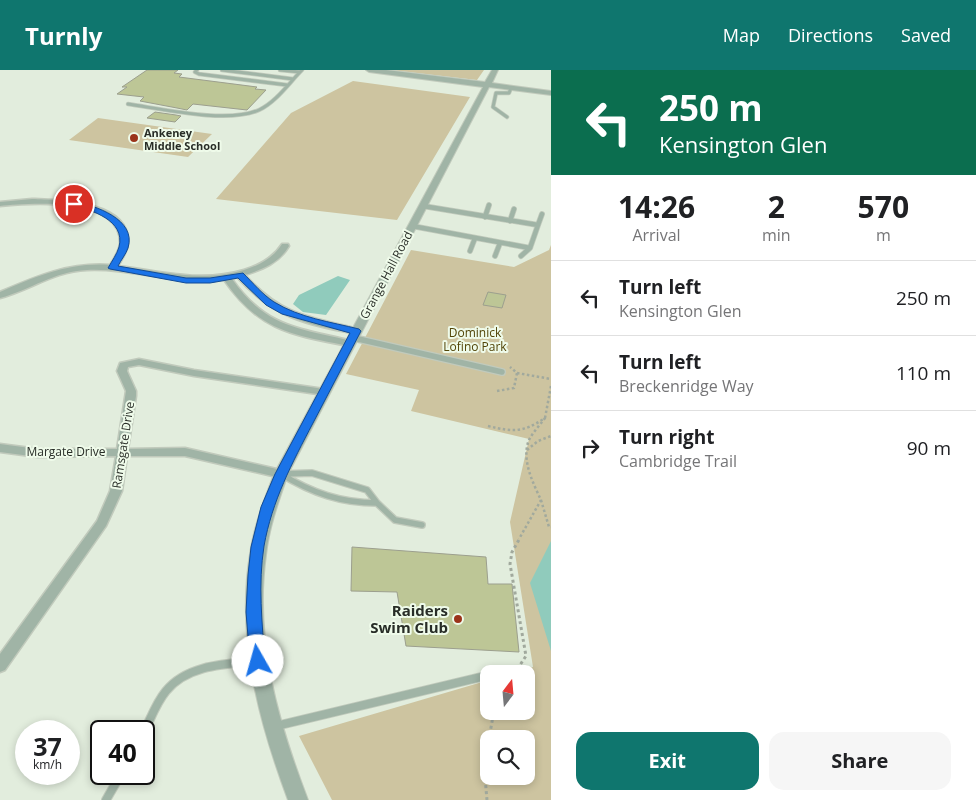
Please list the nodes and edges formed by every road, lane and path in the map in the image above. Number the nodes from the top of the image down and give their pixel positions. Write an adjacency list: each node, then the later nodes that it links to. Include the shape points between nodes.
1 (197, 70): 8 (lane, via 195,72 199,74)
2 (222, 70): 7 (lane)
3 (280, 70): 6 (lane)
4 (369, 70): 9 (street)
5 (495, 70): 9 (street, Grange Hall Road)
6 (301, 71): 7 (lane)
7 (292, 79): 8 (lane)
8 (286, 85): 12 (lane, via 260,110 250,113 200,114)
9 (487, 85): 10 (street); 16 (street, Grange Hall Road)
10 (512, 88): 11 (street); 13 (lane, via 509,93 496,93 493,103)
11 (551, 93)
12 (128, 104)
13 (507, 117)
14 (0, 204): 30 (street, via 61,202 87,206 108,216 118,224 125,241)
15 (489, 205): 19 (lane)
16 (423, 206): 19 (lane); 22 (street, Grange Hall Road)
17 (514, 209): 20 (lane)
18 (542, 214): 21 (lane)
19 (485, 216): 20 (lane)
20 (510, 220): 21 (lane)
21 (538, 225): 26 (lane)
22 (412, 226): 23 (lane); 34 (street, Grange Hall Road)
23 (475, 238): 24 (lane); 27 (lane)
24 (500, 242): 26 (lane); 28 (lane)
25 (285, 246): 31 (street, via 268,263)
26 (530, 248): 29 (lane)
27 (470, 251)
28 (495, 256)
29 (521, 256)
30 (113, 268): 32 (street, via 186,280); 33 (street, via 56,272)
31 (240, 275): 32 (street); 34 (street, via 269,303 285,312)
32 (228, 279): 34 (street, via 248,305 269,320 298,332)
33 (0, 295)
34 (352, 337): 35 (lane); 39 (street, Grange Hall Road)
35 (502, 372)
36 (517, 373): 37 (path)
37 (551, 379)
38 (551, 386): 40 (path)
39 (324, 392): 44 (street, Ramsgate Drive, via 129,363 122,371 131,391); 46 (street, Grange Hall Road)
40 (545, 418): 41 (path, via 524,432); 45 (path, via 528,441)
41 (488, 426)
42 (551, 436): 45 (path)
43 (0, 448): 44 (street, Margate Drive, via 38,453)
44 (122, 451): 46 (street, Margate Drive, via 186,452); 53 (street, Ramsgate Drive, via 116,491 107,515)
45 (526, 451): 47 (path, via 532,480)
46 (280, 474): 48 (lane, via 309,491 354,504); 48 (lane, via 312,473 367,490); 51 (street, Grange Hall Road, via 267,507 258,547 254,612)
47 (541, 500): 50 (path); 52 (path, via 512,552 510,564 526,656)
48 (377, 502): 49 (lane, via 395,520)
49 (422, 525)
50 (551, 527)
51 (258, 661): 55 (lane, via 224,665 186,675 166,691); 57 (street, Grange Hall Road)
52 (520, 665)
53 (0, 666)
54 (480, 677): 57 (lane)
55 (150, 720)
56 (492, 720): 61 (path, via 486,742 484,789)
57 (271, 727): 60 (street, Grange Hall Road)
58 (115, 785): 59 (lane)
59 (106, 800)
60 (298, 800)
61 (487, 800)

